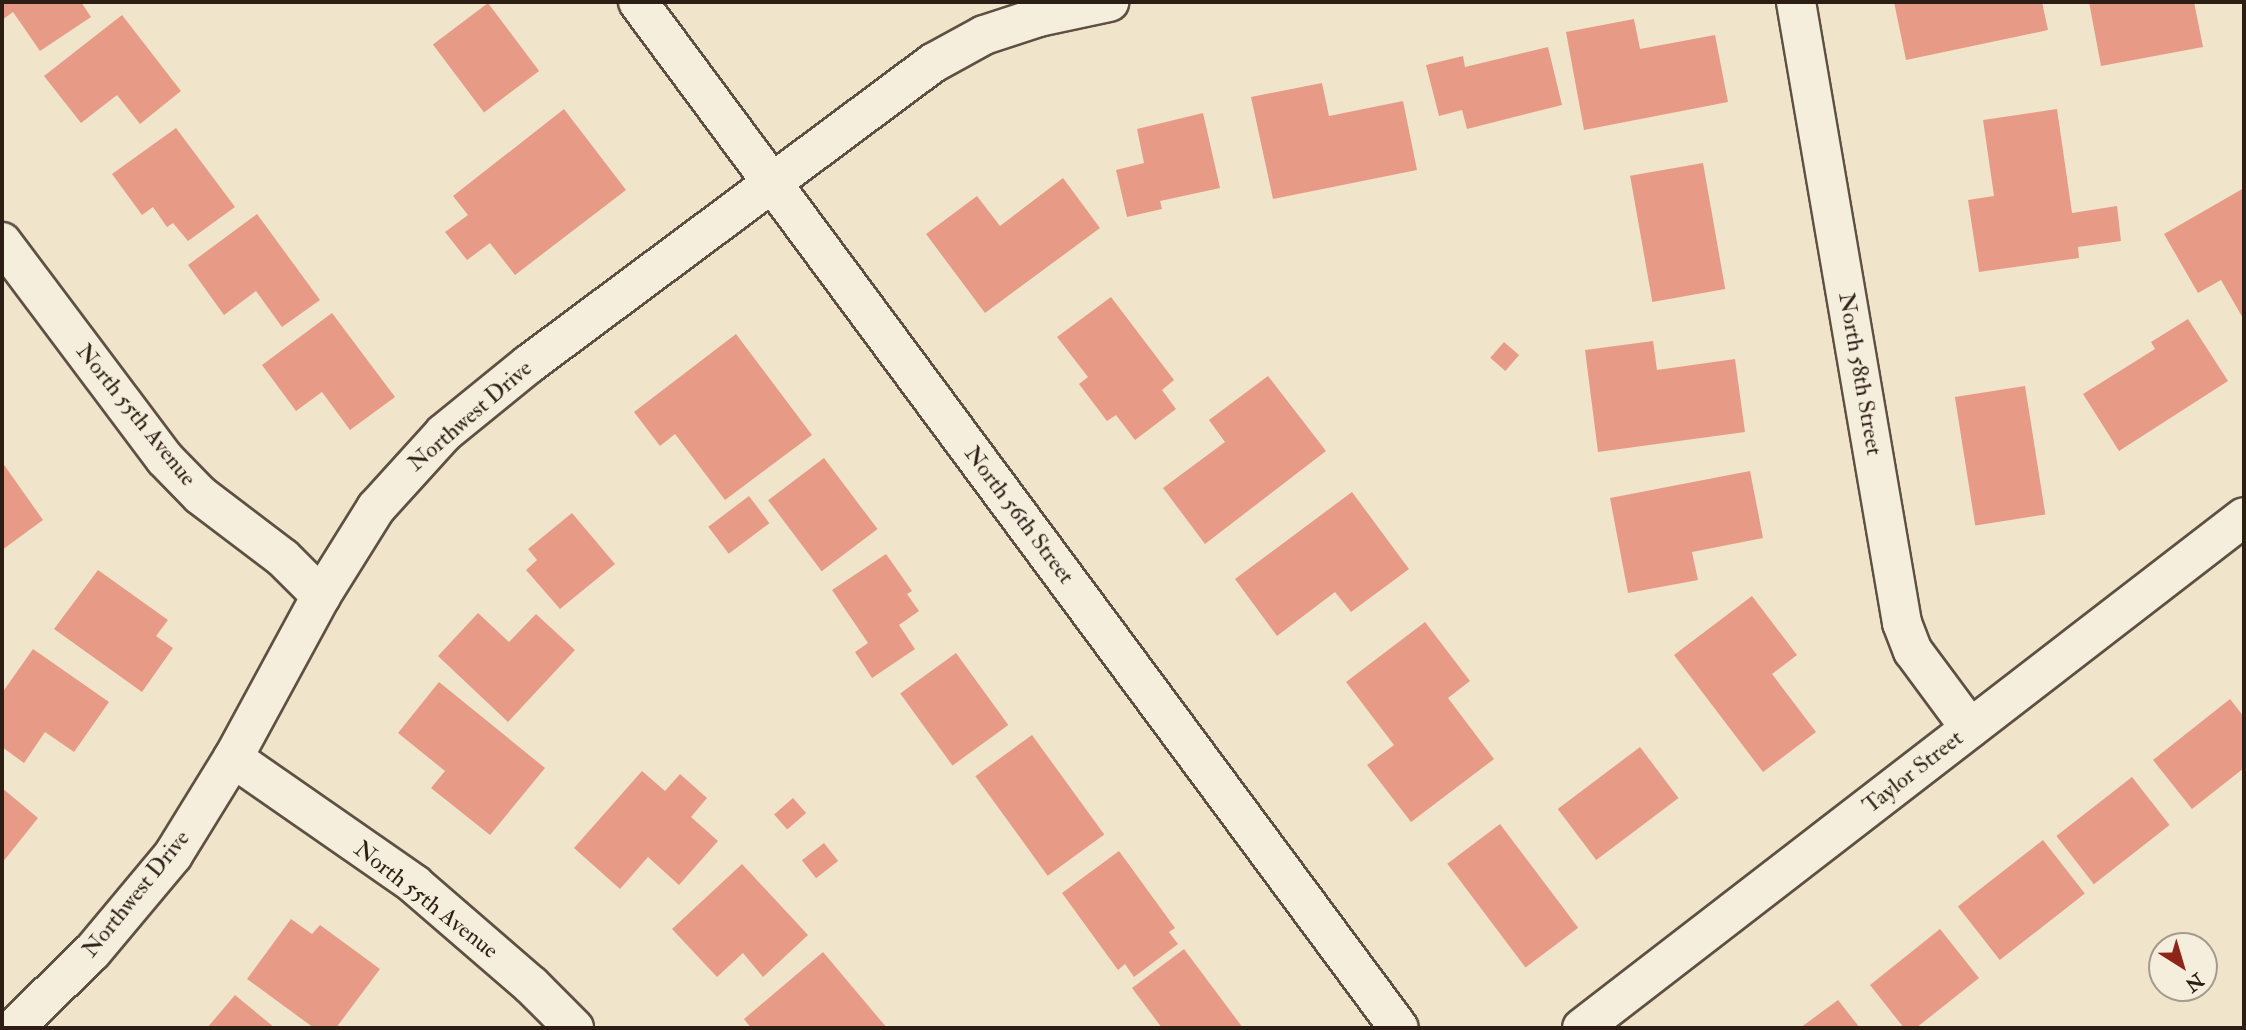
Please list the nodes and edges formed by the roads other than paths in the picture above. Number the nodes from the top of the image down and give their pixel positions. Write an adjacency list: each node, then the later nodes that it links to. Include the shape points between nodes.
1 (638, 2): 4 (street, North 56th Street)
2 (1109, 2): 4 (street, Northwest Drive, via 984,35 933,63)
3 (1796, 2): 8 (street, North 58th Street, via 1902,623 1913,651)
4 (772, 183): 7 (street, Northwest Drive, via 444,433 376,508); 12 (street, North 56th Street)
5 (2, 242): 7 (street, North 55th Avenue, via 165,459 200,495 283,558)
6 (2244, 517): 8 (street, Taylor Street)
7 (321, 596): 9 (street, Northwest Drive)
8 (1970, 728): 13 (street, Taylor Street)
9 (233, 758): 10 (street, Northwest Drive, via 173,855 92,951); 11 (street, North 55th Avenue, via 414,884)
10 (14, 1028)
11 (575, 1028)
12 (1399, 1028)
13 (1582, 1028)

